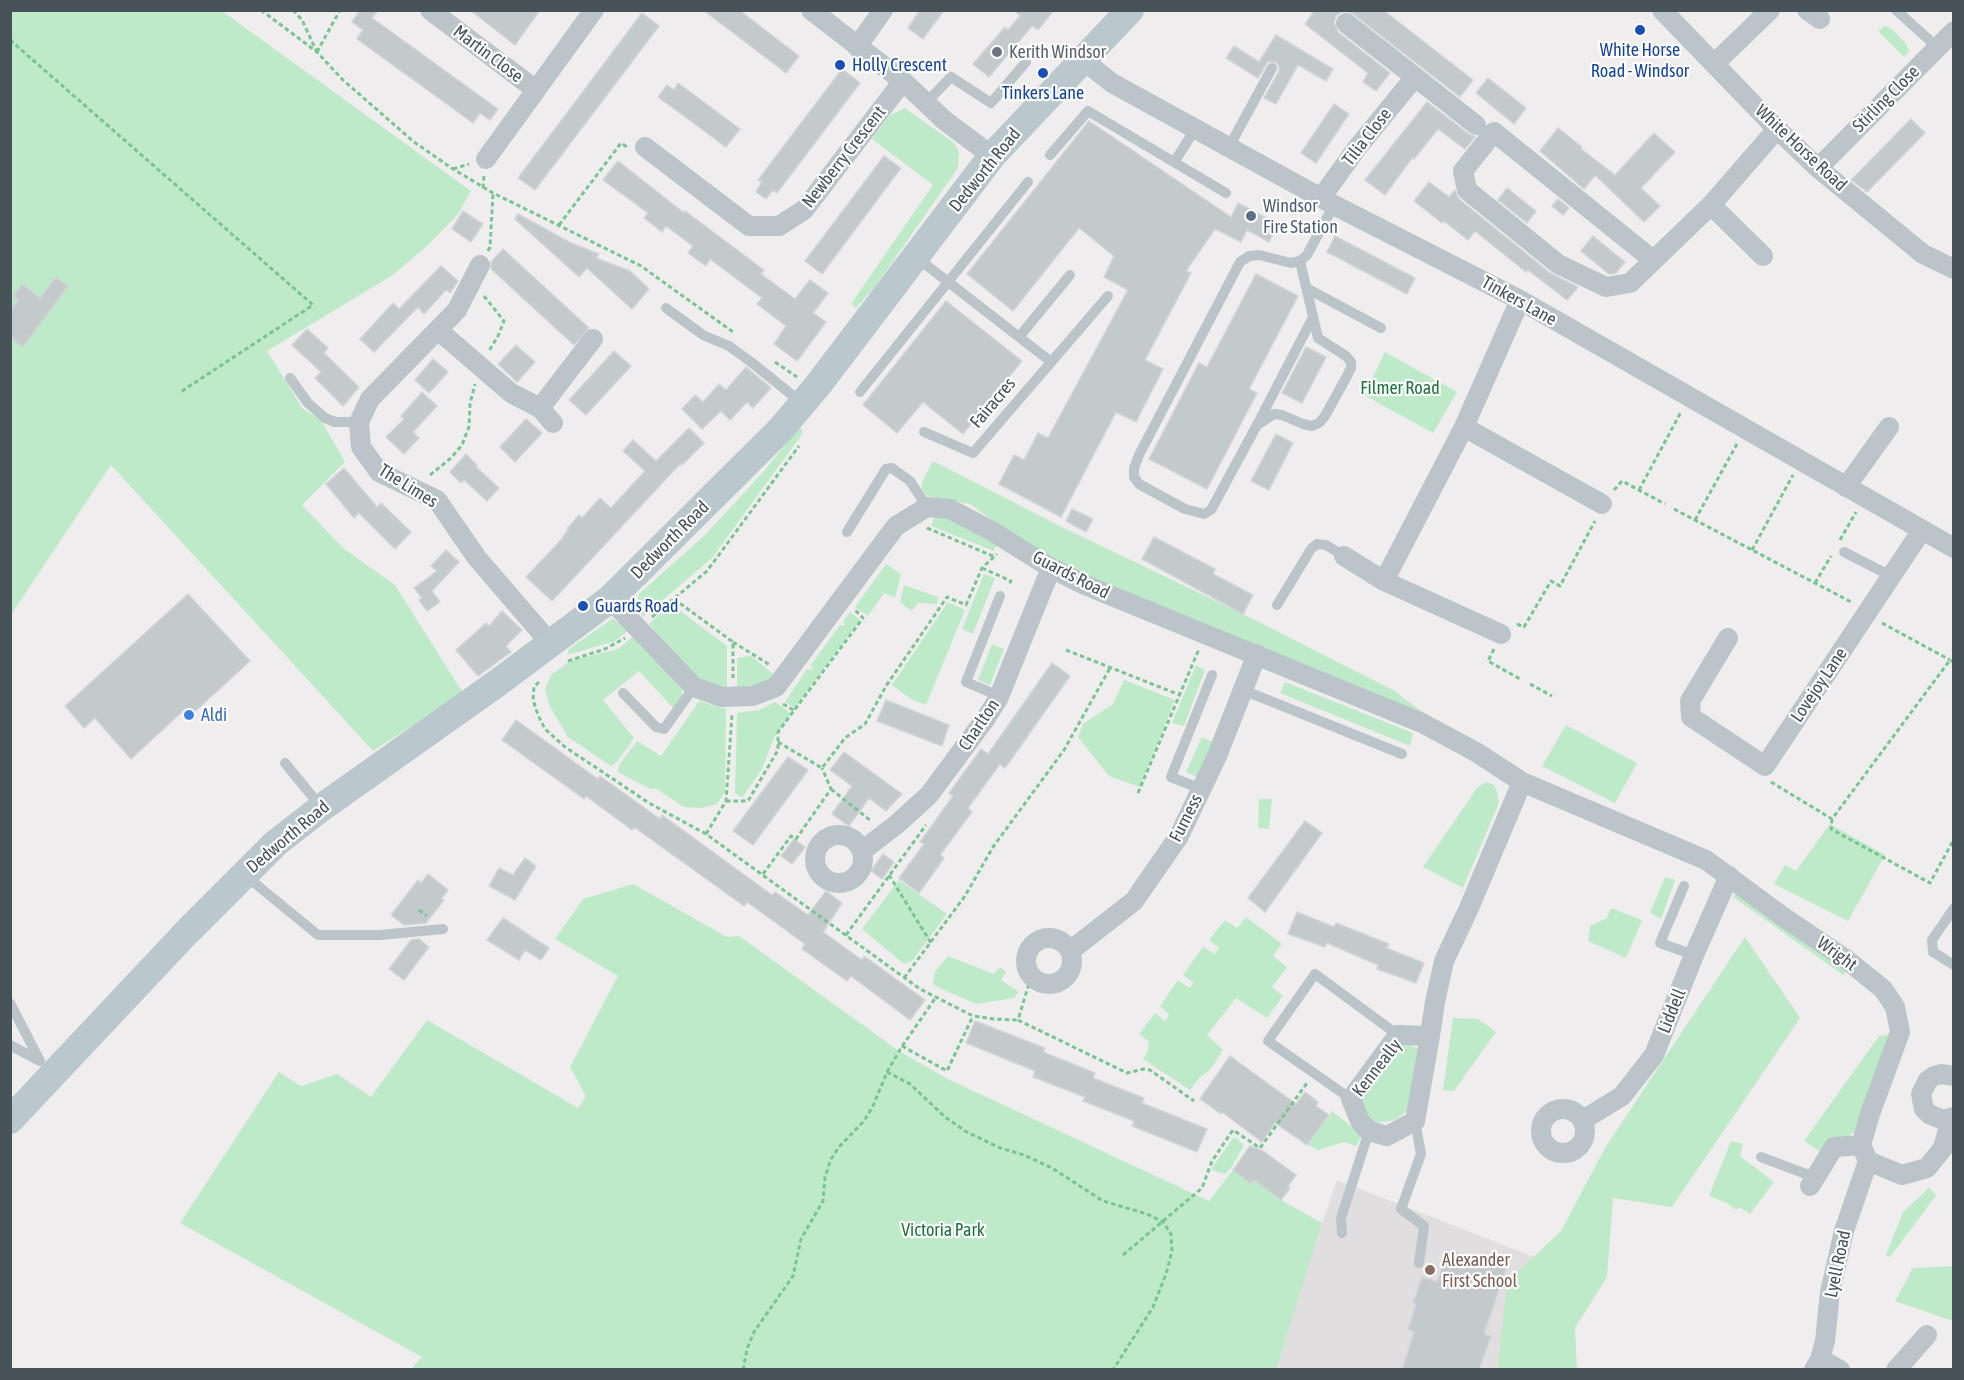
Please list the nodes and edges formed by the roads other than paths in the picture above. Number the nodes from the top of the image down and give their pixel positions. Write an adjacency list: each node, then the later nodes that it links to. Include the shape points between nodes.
1 (430, 10): 19 (street, Martin Close)
2 (594, 10): 19 (street)
3 (811, 10): 11 (street)
4 (883, 10): 11 (street)
5 (1130, 10): 13 (main road, Dedworth Road)
6 (1662, 10): 15 (street, White Horse Road)
7 (1770, 10): 15 (street)
8 (1896, 10): 12 (lane)
9 (1346, 23): 17 (street)
10 (1953, 31): 12 (street, Stirling Close)
11 (857, 47): 18 (street)
12 (1937, 47): 30 (street, Stirling Close)
13 (1083, 60): 22 (street, Tinkers Lane, via 1112,83); 27 (main road, Dedworth Road)
14 (1026, 62): 20 (lane, via 991,103 951,77)
15 (1714, 64): 23 (street, White Horse Road)
16 (1272, 68): 24 (lane)
17 (1415, 77): 21 (street); 33 (street, Tilia Close, via 1357,148)
18 (903, 81): 20 (street); 25 (street, Newberry Crescent, via 804,210 779,226 749,226)
19 (536, 90): 28 (street, Martin Close)
20 (926, 103): 27 (street)
21 (1476, 125)
22 (1195, 129): 24 (street, Tinkers Lane); 29 (lane)
23 (1777, 129): 30 (street, White Horse Road); 34 (street)
24 (1229, 147): 33 (street, Tinkers Lane)
25 (656, 149)
26 (1050, 155): 29 (lane, via 1088,111)
27 (992, 156): 36 (main road, Dedworth Road)
28 (486, 159)
29 (1175, 161): 32 (lane)
30 (1818, 168): 40 (street, White Horse Road, via 1923,254)
31 (1028, 182): 42 (lane)
32 (1226, 193)
33 (1327, 201): 38 (lane, via 1307,255); 45 (street, Tinkers Lane)
34 (1711, 206): 35 (street); 37 (street)
35 (1763, 256)
36 (916, 257): 42 (lane); 55 (main road, Dedworth Road)
37 (1653, 260): 37 (street, via 1630,283 1606,287 1558,264 1467,190 1463,171 1494,132)
38 (1300, 261): 43 (lane); 57 (lane, via 1291,263 1259,255 1240,262 1139,455 1134,477 1139,484 1185,509 1204,514 1211,510)
39 (480, 265): 49 (street, via 457,310)
40 (1953, 269)
41 (1070, 275): 50 (lane)
42 (948, 282): 50 (lane); 54 (lane)
43 (1308, 289): 47 (lane); 48 (lane)
44 (1108, 296): 52 (lane, Fairacres)
45 (1520, 300): 58 (street); 61 (street, Tinkers Lane)
46 (666, 308): 55 (lane, via 703,335)
47 (1313, 317): 57 (lane); 57 (lane, via 1318,339 1351,362 1347,376 1319,423 1312,426 1274,414)
48 (1381, 328)
49 (438, 330): 51 (street, via 511,393 546,416); 56 (street, via 370,399)
50 (1019, 337): 52 (lane)
51 (593, 339)
52 (1050, 361): 60 (lane, Fairacres, via 973,453)
53 (290, 378): 56 (lane, via 325,418)
54 (860, 392)
55 (810, 394): 73 (main road, Dedworth Road, via 780,430)
56 (359, 422): 77 (street, The Limes, via 361,447 379,472 437,500 477,558)
57 (1257, 425)
58 (1464, 427): 62 (street); 71 (street)
59 (1889, 427): 61 (street)
60 (924, 432)
61 (1846, 487): 64 (street, Tinkers Lane)
62 (1602, 504)
63 (927, 507): 65 (lane, via 910,481 892,468 886,469); 69 (street, Guards Road, via 950,509); 80 (street, via 896,526 776,687 753,696 733,697)
64 (1922, 530): 66 (street, Tinkers Lane); 70 (street, Lovejoy Lane)
65 (847, 532)
66 (1953, 548)
67 (1844, 552): 70 (lane)
68 (1344, 556): 71 (street); 74 (lane, via 1317,544)
69 (1051, 568): 78 (street, Guards Road); 83 (street, Charlton)
70 (1891, 576): 76 (street, Lovejoy Lane, via 1765,766 1691,717 1690,701)
71 (1384, 581): 75 (street)
72 (1000, 596): 83 (lane, via 966,682)
73 (610, 599): 77 (main road, Dedworth Road); 80 (street)
74 (1276, 605)
75 (1501, 634)
76 (1728, 638)
77 (557, 653): 88 (main road, Dedworth Road)
78 (1257, 654): 81 (street, Furness); 86 (street, Guards Road, via 1422,723)
79 (1212, 675): 87 (lane, via 1171,777)
80 (694, 687): 82 (lane, via 664,729 656,727)
81 (1243, 690): 84 (lane); 87 (street, Furness)
82 (623, 693)
83 (999, 696): 89 (street, Charlton, via 929,795)
84 (1402, 754)
85 (285, 763): 88 (lane)
86 (1522, 782): 91 (street, Wright, via 1706,860); 100 (street, Kenneally, via 1444,961)
87 (1201, 789): 95 (street, Furness, via 1179,836 1134,901)
88 (321, 808): 90 (main road, Dedworth Road)
89 (862, 850)
90 (243, 874): 94 (lane, via 318,935 380,935); 102 (main road, Dedworth Road)
91 (1729, 876): 96 (street, Liddell); 110 (street, Wright, via 1848,960 1883,989 1895,1007 1900,1032 1870,1114)
92 (1684, 886): 96 (lane, via 1660,943)
93 (1953, 908): 97 (lane, via 1932,940 1933,952)
94 (443, 928)
95 (1070, 951): 95 (street, via 1070,973 1059,983 1044,984 1031,976 1026,962 1036,942 1059,940)
96 (1694, 955): 107 (street, Liddell, via 1654,1054 1623,1096)
97 (1953, 965)
98 (10, 1003): 102 (lane)
99 (1398, 1035): 100 (street, Kenneally); 104 (street, Kenneally); 104 (lane, via 1315,974 1268,1041)
100 (1430, 1036): 108 (street, Kenneally)
101 (10, 1045): 102 (lane)
102 (48, 1066): 106 (main road, Dedworth Road)
103 (1953, 1076): 105 (street, via 1934,1076 1921,1094 1929,1114)
104 (1351, 1099): 109 (street, Kenneally)
105 (1952, 1118): 110 (street, via 1943,1148 1927,1168 1902,1175)
106 (10, 1120)
107 (1583, 1120)
108 (1415, 1121): 109 (street, via 1387,1136); 114 (lane, via 1421,1154 1401,1209 1424,1226)
109 (1369, 1131): 113 (lane, via 1341,1218)
110 (1865, 1153): 112 (street, via 1833,1147); 116 (street, Lyell Road, via 1830,1292)
111 (1761, 1156): 112 (lane)
112 (1812, 1182)
113 (1342, 1233)
114 (1419, 1263)
115 (1927, 1335): 118 (street)
116 (1817, 1364): 117 (street)
117 (1840, 1370)
118 (1896, 1370)

